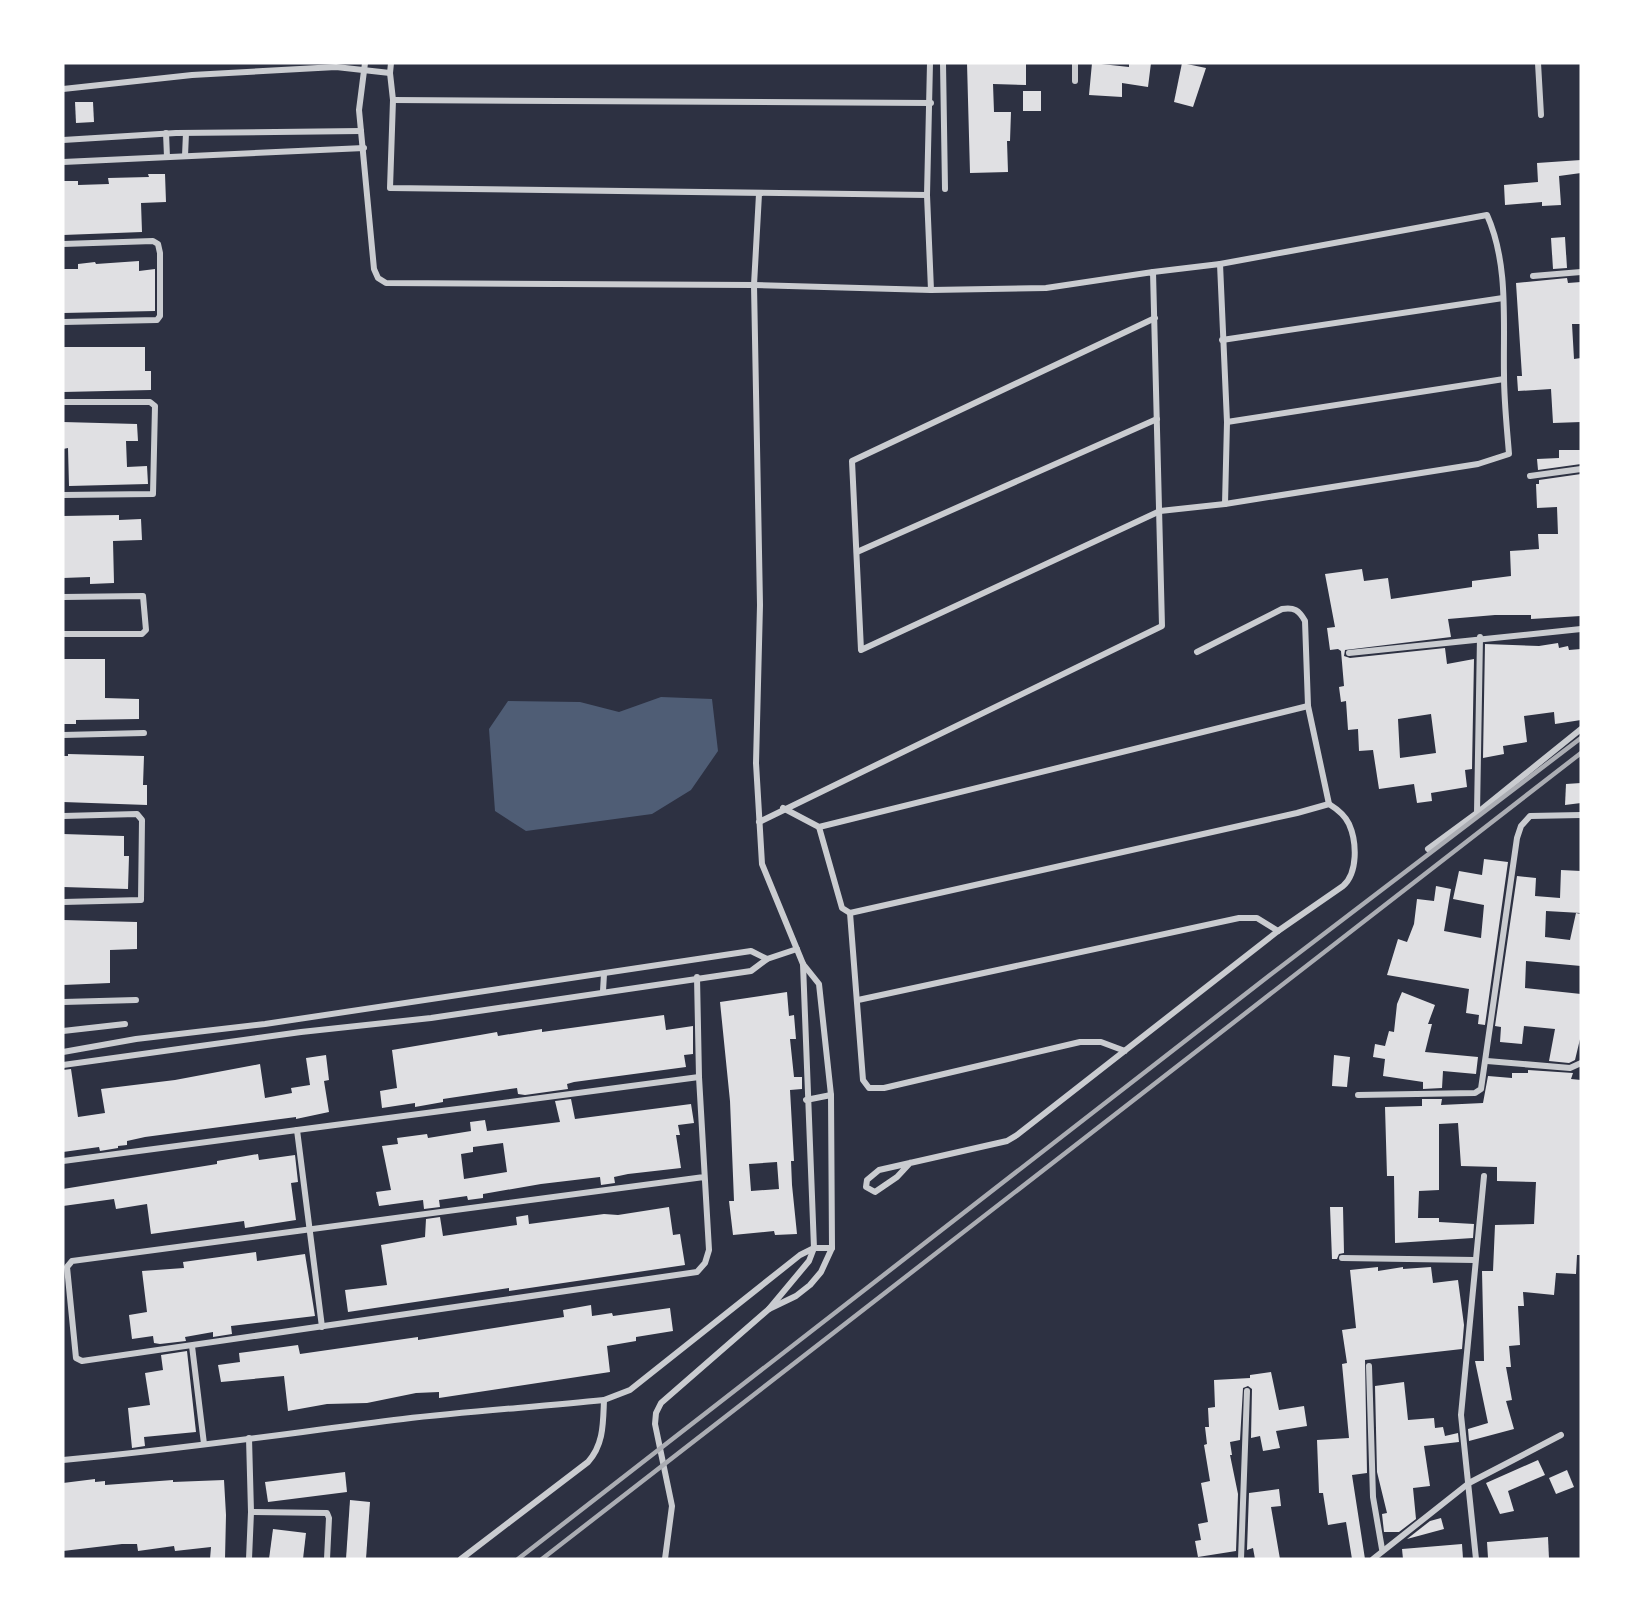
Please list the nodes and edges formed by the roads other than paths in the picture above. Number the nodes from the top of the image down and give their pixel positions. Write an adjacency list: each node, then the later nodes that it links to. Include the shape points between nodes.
1 (391, 63): 8 (street)
2 (930, 63): 12 (street)
3 (943, 63): 22 (street)
4 (1076, 63): 9 (street)
5 (1538, 63): 13 (street)
6 (336, 65): 7 (street); 10 (street)
7 (365, 66): 8 (street); 14 (street, via 359,110)
8 (390, 74): 11 (street)
9 (1076, 81)
10 (63, 89)
11 (393, 100): 12 (street); 23 (street, via 390,188)
12 (931, 103): 24 (street)
13 (1541, 115)
14 (361, 131): 16 (street); 18 (street)
15 (166, 133): 16 (street); 17 (street); 20 (street)
16 (186, 133): 19 (street)
17 (63, 140)
18 (364, 148): 19 (street); 30 (street, via 374,269 386,283)
19 (185, 156): 20 (street)
20 (167, 157): 21 (street)
21 (63, 162)
22 (945, 189)
23 (759, 194): 24 (street); 30 (street)
24 (927, 195): 31 (street)
25 (63, 244): 34 (street, via 158,244 160,316 157,320)
26 (1220, 264): 27 (street); 32 (street, via 1487,215 1497,237); 35 (street)
27 (1153, 272): 31 (street, via 1046,288); 33 (street)
28 (1581, 272): 29 (street)
29 (1533, 276)
30 (754, 285): 31 (street); 61 (street, via 760,604 756,763)
31 (931, 290)
32 (1503, 298): 35 (street); 36 (street)
33 (1155, 318): 38 (street); 45 (street, via 852,461)
34 (63, 322)
35 (1222, 340): 39 (street)
36 (1503, 379): 39 (street); 43 (street, via 1509,454 1478,464)
37 (63, 402): 42 (street, via 150,402 155,406 153,494)
38 (1157, 419): 44 (street); 45 (street)
39 (1227, 422): 43 (street)
40 (1581, 469): 41 (street)
41 (1530, 476)
42 (63, 495)
43 (1225, 504): 44 (street)
44 (1160, 511): 45 (street, via 861,650); 57 (street, via 1162,626)
45 (857, 552)
46 (63, 597): 48 (street, via 143,596 146,630 142,634)
47 (1581, 629): 49 (street)
48 (63, 634)
49 (1480, 637): 51 (street); 58 (street)
50 (1197, 652): 52 (street, via 1282,609 1294,609 1305,621)
51 (1349, 653)
52 (1308, 706): 56 (street); 62 (street)
53 (1581, 729): 58 (street)
54 (144, 733): 55 (street)
55 (63, 735)
56 (1329, 804): 65 (street); 66 (street, via 1339,811 1351,832 1351,879)
57 (783, 808): 61 (street); 62 (street)
58 (1477, 813): 63 (street)
59 (1581, 814): 80 (street, via 1530,816 1516,838)
60 (63, 816): 64 (street, via 137,814 142,820 141,900)
61 (759, 822): 67 (street, via 762,864)
62 (819, 827): 65 (street, via 842,908)
63 (1428, 849)
64 (63, 902)
65 (850, 913): 74 (street)
66 (1278, 931): 74 (street, via 1257,918 1239,918); 78 (street)
67 (797, 949): 68 (street); 69 (street)
68 (767, 959): 70 (street, via 751,951); 71 (street, via 751,971)
69 (802, 964): 84 (street, via 819,984); 86 (street)
70 (604, 974): 72 (street); 79 (street)
71 (697, 977): 72 (street); 83 (street)
72 (603, 991): 82 (street, via 431,1018)
73 (136, 1000): 75 (street)
74 (858, 1000): 78 (street, via 863,1080 874,1089 1080,1042 1101,1042)
75 (63, 1002)
76 (125, 1024): 77 (street)
77 (63, 1031)
78 (1125, 1051): 89 (street, via 1007,1142)
79 (63, 1052)
80 (1487, 1061): 81 (street, via 1570,1068); 85 (street, via 1478,1093)
81 (1581, 1063)
82 (63, 1065)
83 (699, 1077): 87 (street); 91 (street)
84 (831, 1095): 86 (street); 94 (street)
85 (1358, 1095)
86 (806, 1100): 93 (street)
87 (297, 1130): 88 (street); 92 (street)
88 (63, 1161)
89 (910, 1163): 89 (street, via 874,1192 866,1187 867,1180 879,1170)
90 (1484, 1176): 96 (street)
91 (704, 1177): 92 (street); 98 (street, via 709,1250 697,1272)
92 (310, 1229): 98 (street); 99 (street, via 69,1262 76,1358)
93 (814, 1248): 94 (street); 97 (street, via 809,1261); 102 (street, via 800,1254 630,1389)
94 (832, 1248): 97 (street, via 810,1285)
95 (1342, 1258): 96 (street)
96 (1474, 1260): 107 (street, via 1461,1415)
97 (770, 1310): 113 (street, via 672,1392 656,1413 672,1506)
98 (322, 1327): 99 (street)
99 (192, 1346): 105 (street)
100 (1369, 1366): 109 (street, via 1372,1486)
101 (1247, 1390): 114 (street)
102 (603, 1400): 104 (street); 112 (street, via 602,1435 588,1462)
103 (1561, 1435): 107 (street)
104 (249, 1438): 105 (street); 108 (street)
105 (204, 1444): 106 (street)
106 (63, 1460)
107 (1469, 1483): 109 (street); 116 (street)
108 (251, 1512): 110 (street); 111 (street, via 327,1513)
109 (1382, 1549): 115 (street)
110 (249, 1559)
111 (327, 1559)
112 (461, 1559)
113 (665, 1559)
114 (1241, 1559)
115 (1372, 1559)
116 (1476, 1559)

